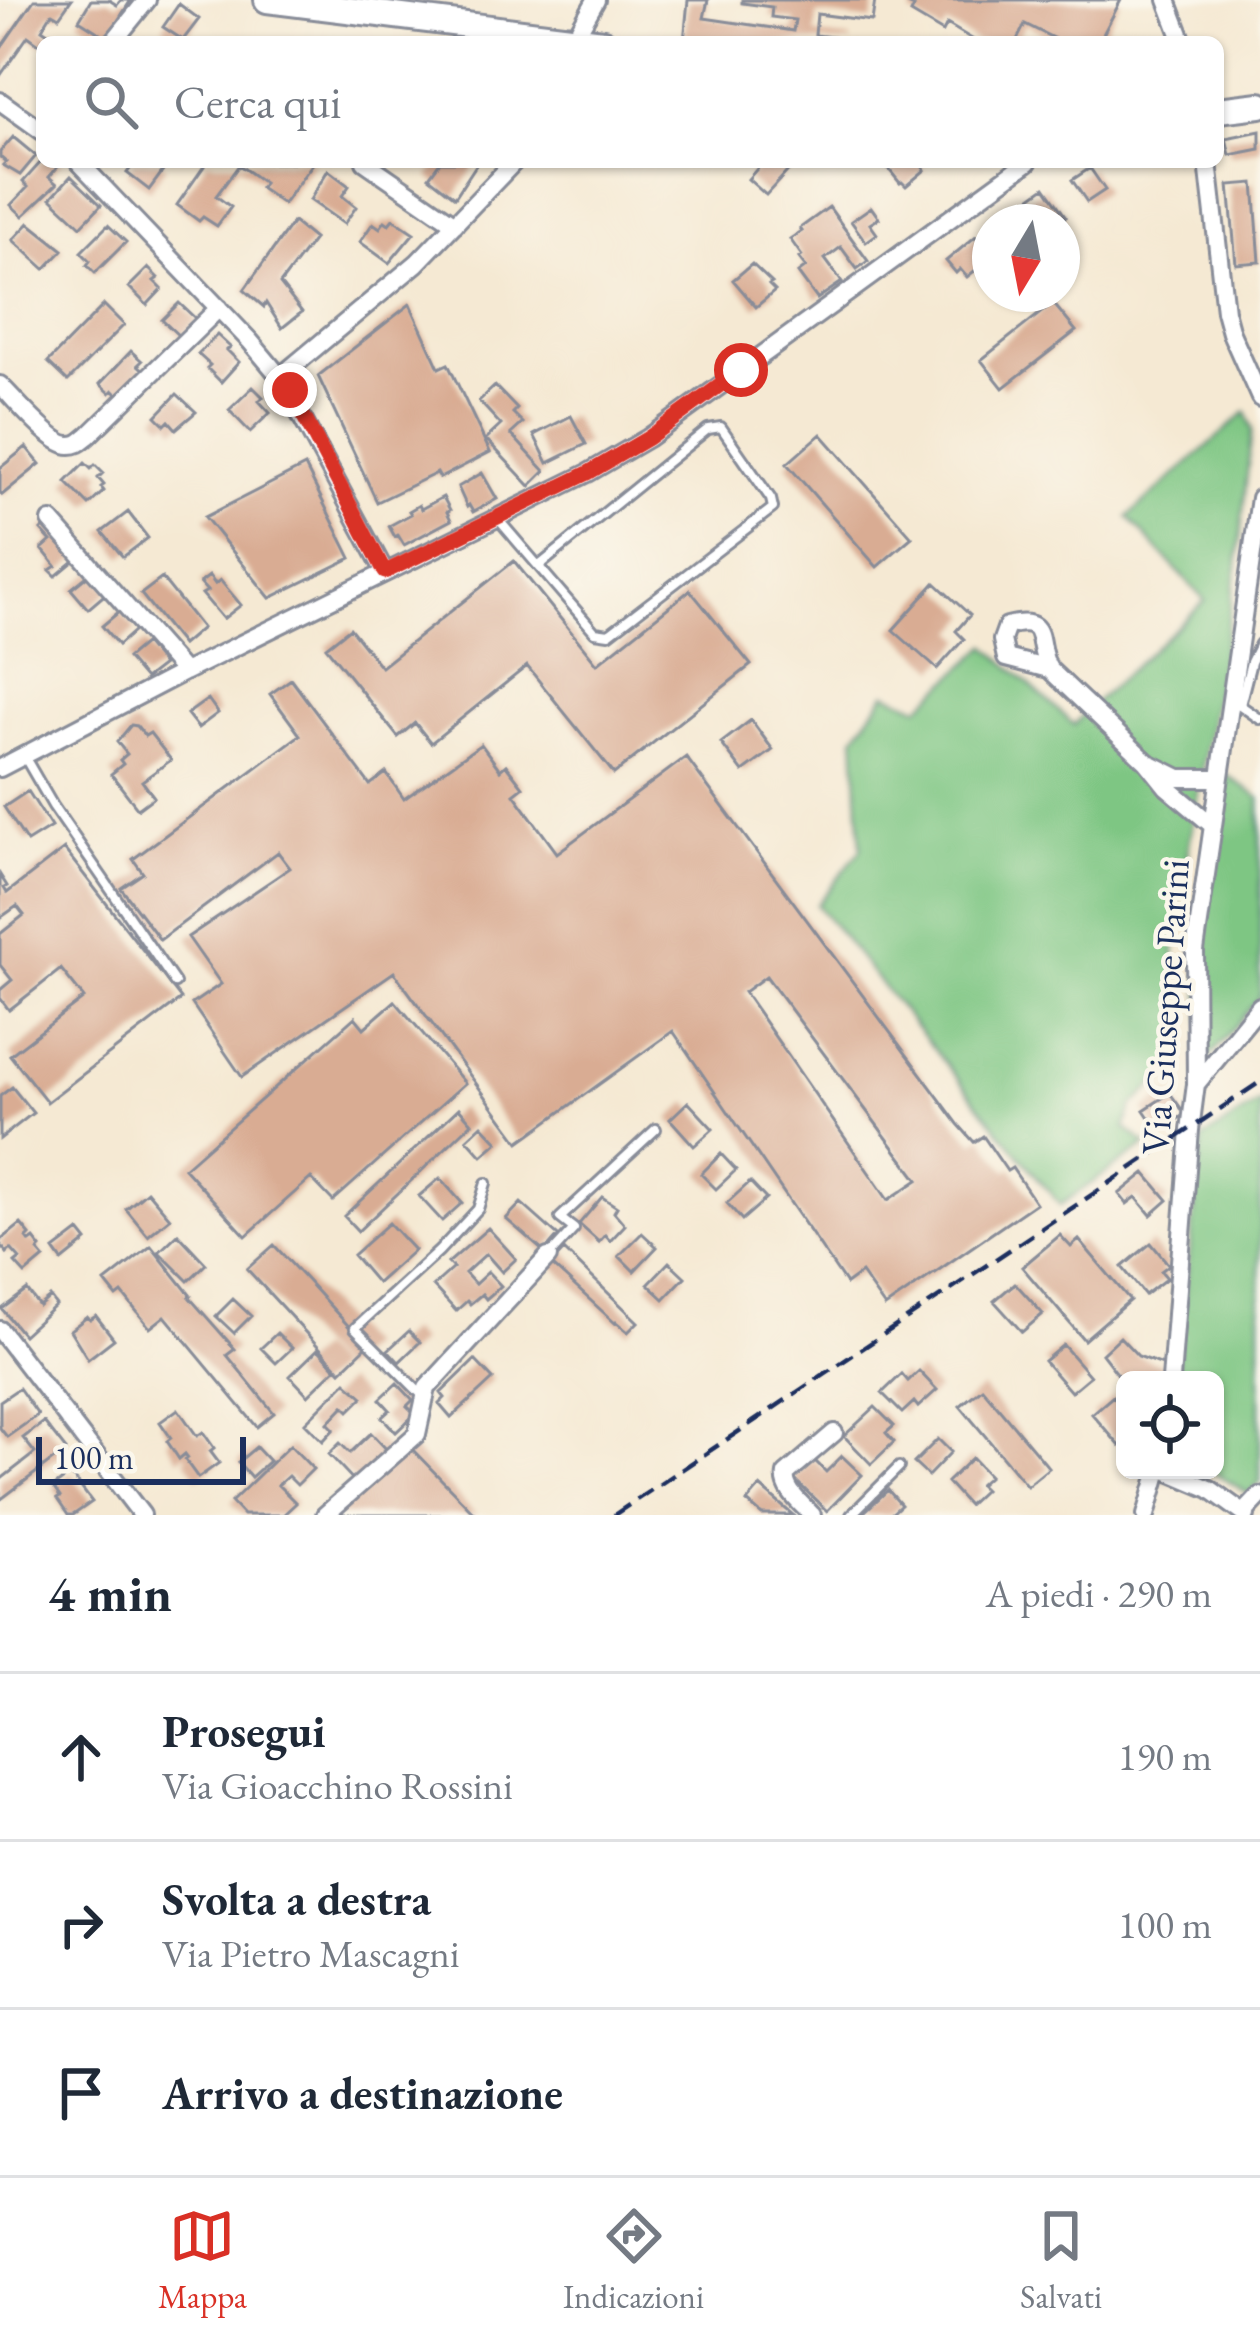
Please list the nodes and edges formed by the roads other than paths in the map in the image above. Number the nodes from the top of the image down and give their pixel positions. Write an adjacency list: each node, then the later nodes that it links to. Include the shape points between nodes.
1 (146, 0): 6 (street)
2 (267, 0): 5 (street)
3 (596, 0): 8 (street)
4 (1167, 0): 9 (street)
5 (307, 3): 7 (street)
6 (118, 36)
7 (556, 36)
8 (594, 36)
9 (1181, 36)
10 (0, 101): 13 (street)
11 (1260, 105): 12 (street)
12 (1224, 109)
13 (36, 127)
14 (85, 168): 20 (street)
15 (374, 168): 19 (street)
16 (508, 168): 19 (street)
17 (1020, 168): 25 (street, via 648,438)
18 (1209, 168): 23 (street, via 1225,311)
19 (455, 224): 21 (street)
20 (219, 308): 21 (street); 22 (street, via 75,444 55,439)
21 (280, 377): 28 (street)
22 (0, 385)
23 (1260, 398)
24 (1260, 497): 32 (street, Via Giuseppe Parini)
25 (497, 518): 27 (lane); 28 (street)
26 (51, 521): 31 (street)
27 (539, 566): 27 (lane, via 595,632 609,634 773,508 771,499 721,427 708,429)
28 (385, 572): 31 (street)
29 (1260, 644): 32 (lane)
30 (1049, 669): 35 (street)
31 (184, 672): 34 (street)
32 (1235, 702): 33 (lane); 37 (street, Via Giuseppe Parini)
33 (1260, 719)
34 (24, 756): 36 (street); 39 (lane)
35 (1147, 762): 37 (street, via 1179,778); 38 (street)
36 (0, 768)
37 (1219, 778): 38 (street, Via Giuseppe Parini)
38 (1212, 825): 41 (street, Via Giuseppe Parini, via 1194,961)
39 (175, 983)
40 (1260, 1006): 41 (street)
41 (1196, 1084): 46 (street, Via Giuseppe Parini)
42 (656, 1129): 44 (lane, via 560,1218 574,1229)
43 (486, 1183): 47 (lane, via 478,1209 355,1328)
44 (548, 1257): 47 (street)
45 (0, 1330): 54 (street)
46 (1173, 1371)
47 (424, 1398): 55 (street, via 417,1434)
48 (834, 1432): 56 (street, via 784,1479)
49 (899, 1467): 57 (lane)
50 (1159, 1479): 58 (street)
51 (1185, 1479): 53 (street)
52 (1260, 1496): 53 (street)
53 (1245, 1514)
54 (142, 1515)
55 (325, 1515)
56 (812, 1515)
57 (851, 1515)
58 (1146, 1515)

